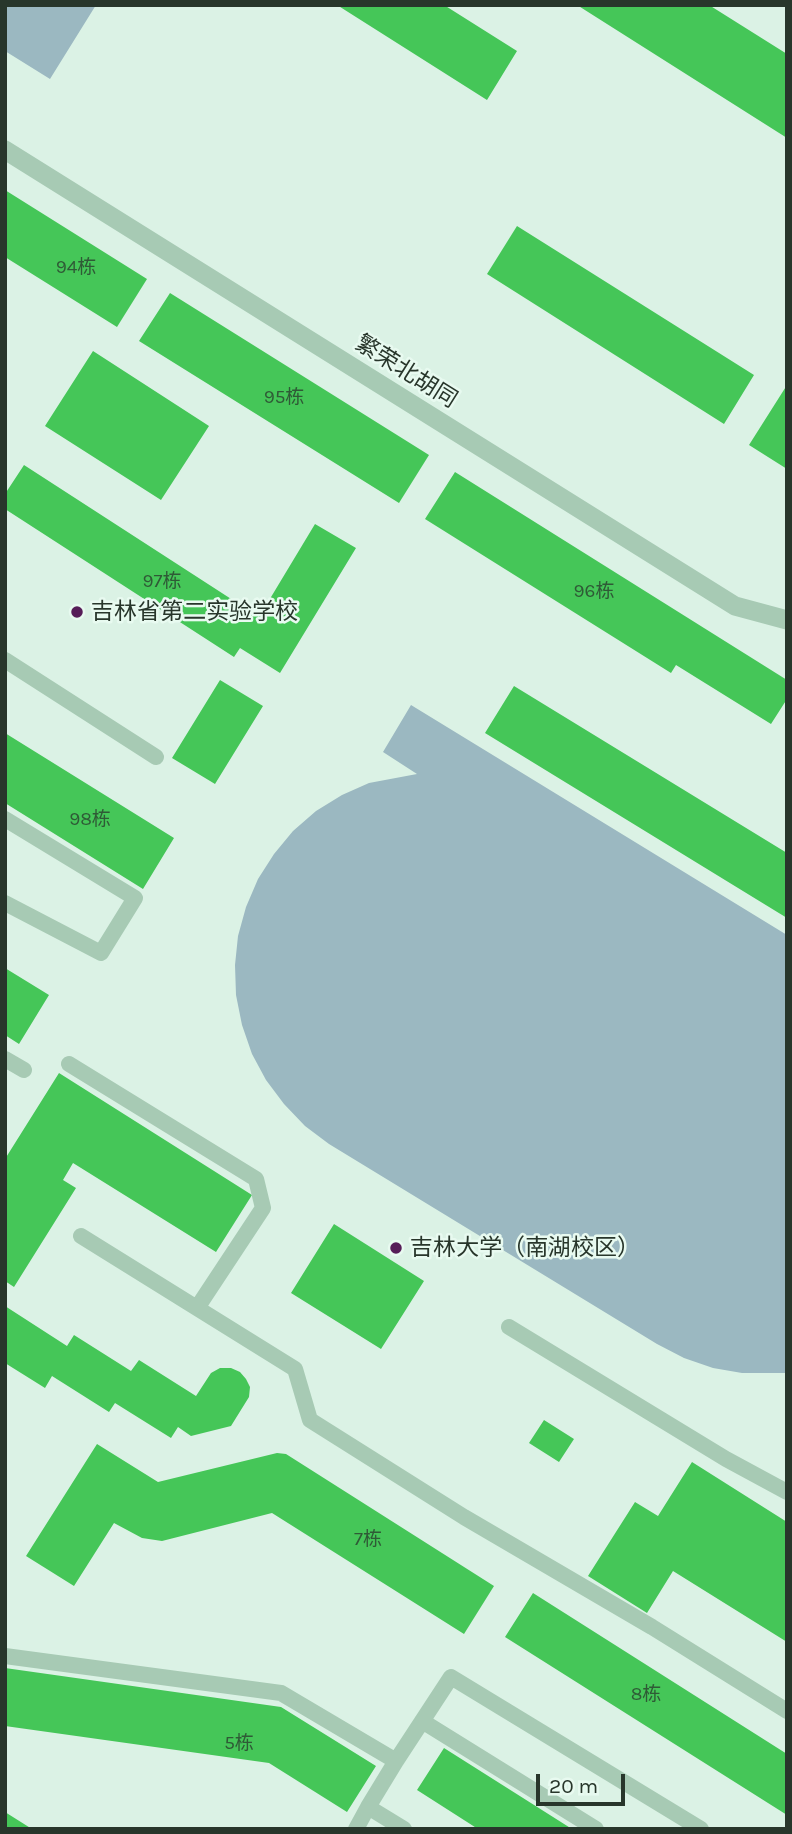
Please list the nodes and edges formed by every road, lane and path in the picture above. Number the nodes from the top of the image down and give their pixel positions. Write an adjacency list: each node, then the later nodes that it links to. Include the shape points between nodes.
1 (5, 150): 2 (street, 繁荣北胡同, via 735,606)
2 (787, 620)
3 (5, 660): 4 (lane)
4 (156, 757)
5 (5, 819): 6 (lane, via 135,898 101,953)
6 (5, 903)
7 (5, 1059): 9 (lane)
8 (69, 1064): 11 (lane, via 256,1179 263,1208)
9 (24, 1070)
10 (81, 1236): 11 (lane)
11 (197, 1308): 15 (lane, via 295,1368 310,1420)
12 (509, 1327): 13 (lane)
13 (787, 1492)
14 (5, 1656): 17 (lane, via 281,1693)
15 (787, 1711)
16 (422, 1721): 17 (lane); 21 (lane); 22 (lane, via 451,1677)
17 (396, 1761): 18 (lane)
18 (369, 1807): 19 (lane); 20 (lane)
19 (356, 1829)
20 (404, 1829)
21 (596, 1829)
22 (701, 1829)

